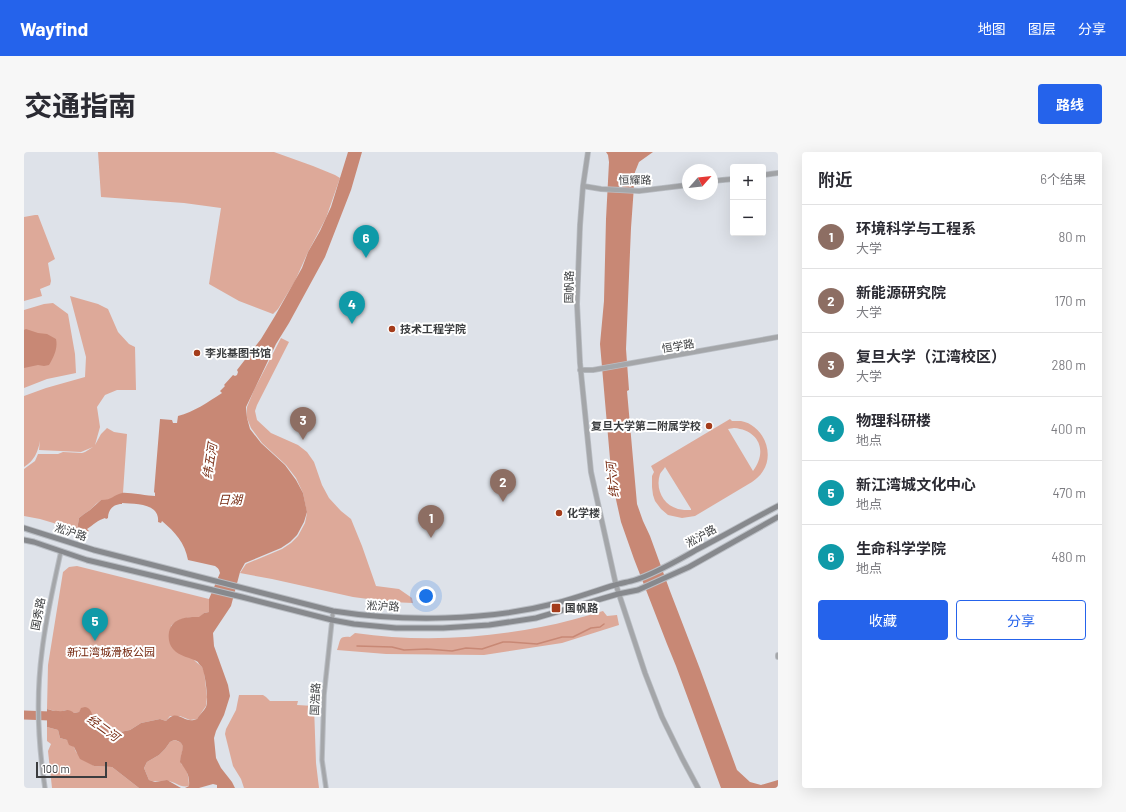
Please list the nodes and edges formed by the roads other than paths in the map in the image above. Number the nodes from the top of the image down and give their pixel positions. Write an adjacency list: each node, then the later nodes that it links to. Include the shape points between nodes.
1 (588, 152): 7 (street, 国帆路)
2 (778, 173): 3 (street)
3 (766, 175)
4 (730, 179): 5 (street)
5 (718, 180)
6 (682, 185): 7 (street, 恒耀路, via 639,191)
7 (582, 186): 9 (street, 国帆路, via 577,304)
8 (778, 337): 9 (street, 恒学路, via 599,369)
9 (580, 370): 16 (street, 国帆路, via 591,472)
10 (778, 506): 16 (main road, 淞沪路, via 667,566)
11 (778, 516): 17 (main road, 淞沪路, via 671,576 638,590)
12 (24, 528): 14 (main road, 淞沪路)
13 (24, 540): 15 (main road, 淞沪路)
14 (64, 541): 15 (main road, 国秀路); 18 (main road, 淞沪路)
15 (62, 551): 19 (main road, 淞沪路, via 87,560); 20 (street, 国秀路, via 44,632 40,667 39,731)
16 (616, 585): 17 (street, 国帆路); 18 (main road, 淞沪路, via 556,603 487,615 396,618)
17 (618, 594): 19 (main road, 淞沪路, via 536,618 489,625 396,628); 22 (street, 国帆路, via 645,673)
18 (333, 611): 19 (street, 国浩路)
19 (332, 620): 21 (street, 国浩路, via 324,695 322,760)
20 (45, 788)
21 (326, 788)
22 (698, 788)

